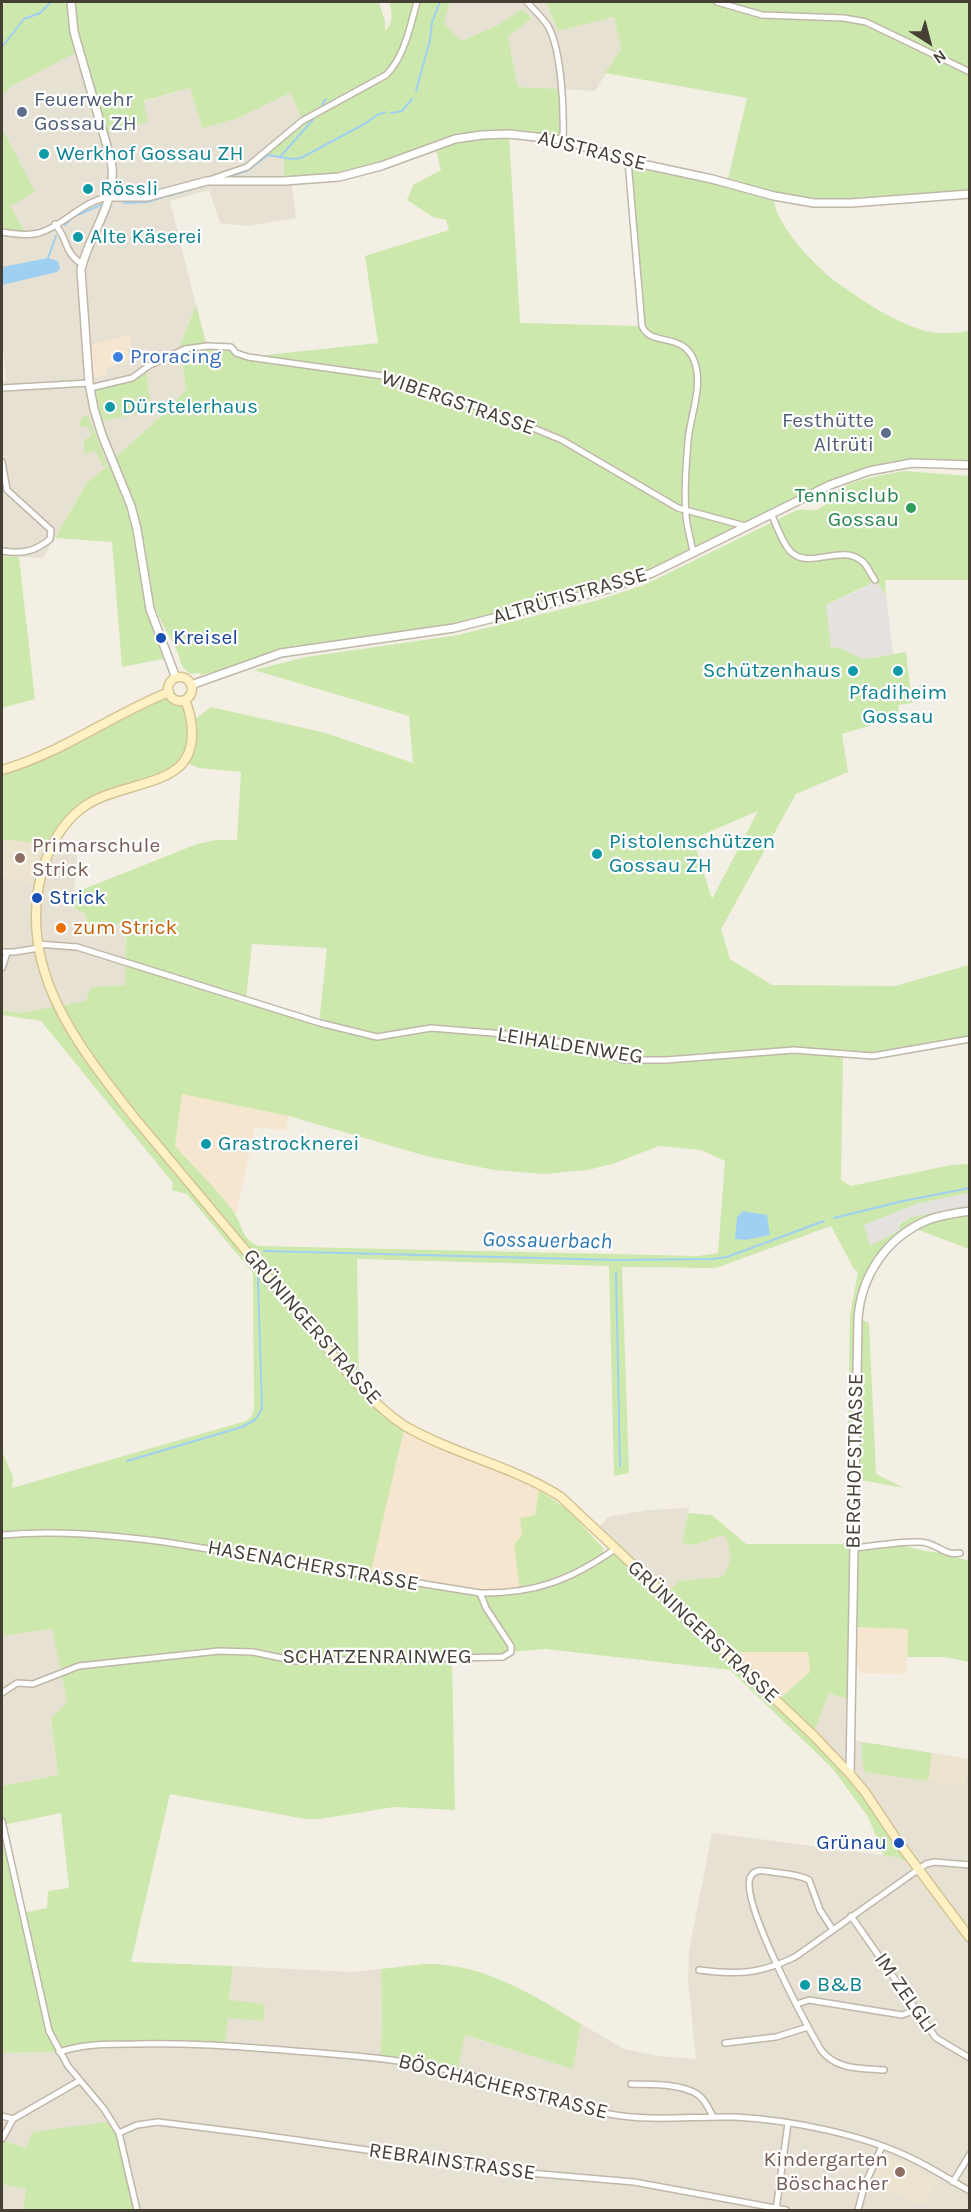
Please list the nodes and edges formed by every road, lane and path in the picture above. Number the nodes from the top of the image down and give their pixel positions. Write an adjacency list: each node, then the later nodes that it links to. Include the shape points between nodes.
1 (71, 2): 10 (street, via 74,32 111,160)
2 (417, 2): 8 (street, via 400,55 386,75 304,120 247,166)
3 (526, 2): 6 (street, via 547,26 555,49 560,70)
4 (717, 2): 5 (street, via 762,15 866,22)
5 (969, 72)
6 (562, 140): 7 (street, AUSTRASSE); 8 (street, AUSTRASSE, via 509,134 471,136 339,177)
7 (628, 161): 9 (street, AUSTRASSE, via 814,203); 18 (street, via 642,326 649,335 684,346 697,370 687,450)
8 (207, 181): 10 (street, AUSTRASSE, via 143,198)
9 (969, 194)
10 (111, 197): 11 (street); 13 (street)
11 (56, 224): 12 (street, via 33,234); 13 (street, via 71,256)
12 (2, 232)
13 (82, 264): 14 (street)
14 (89, 386): 15 (street, WIBERGSTRASSE); 18 (street, WIBERGSTRASSE, via 127,380 184,349 207,346 231,347 248,357 383,375 552,435); 24 (street, via 99,426 131,506 150,609)
15 (2, 388)
16 (2, 462): 21 (street, via 7,490 51,531 50,539 41,548 19,554)
17 (969, 465): 19 (street, ALTRÜTISTRASSE, via 912,464 874,470 838,481)
18 (686, 511): 20 (street, WIBERGSTRASSE); 22 (street)
19 (771, 514): 20 (street, ALTRÜTISTRASSE); 23 (street, via 795,555 852,556 865,564)
20 (745, 526): 22 (street, ALTRÜTISTRASSE)
21 (2, 551)
22 (693, 552): 25 (street, ALTRÜTISTRASSE, via 630,582 569,600 454,628 281,653)
23 (875, 580)
24 (176, 678): 25 (main road, via 185,678); 26 (main road, via 169,684)
25 (191, 685): 27 (main road)
26 (169, 692): 27 (main road, via 178,701); 28 (main road, via 46,754)
27 (185, 700): 29 (main road, GRÜNINGERSTRASSE, via 192,738 181,765 167,775 91,801 58,834 38,893)
28 (2, 770)
29 (39, 946): 30 (street, LEIHALDENWEG); 32 (street, LEIHALDENWEG, via 62,945 97,953 377,1037 431,1028 529,1036 624,1060 794,1050 873,1056); 36 (main road, GRÜNINGERSTRASSE, via 54,999 107,1083 359,1386 405,1425 540,1483 561,1497)
30 (4, 952): 31 (street)
31 (2, 968)
32 (969, 1039)
33 (969, 1211): 35 (street, BERGHOFSTRASSE, via 913,1227 886,1250 864,1286 858,1318)
34 (2, 1535): 38 (street, HASENACHERSTRASSE, via 35,1532 119,1536)
35 (854, 1548): 37 (street, via 920,1542 935,1545 944,1553); 40 (street, BERGHOFSTRASSE)
36 (615, 1549): 38 (street, HASENACHERSTRASSE, via 571,1577 548,1586); 40 (main road, GRÜNINGERSTRASSE)
37 (960, 1553)
38 (480, 1593): 39 (street, SCHATZENRAINWEG, via 511,1646 511,1652 503,1657 296,1661 253,1652 219,1651 79,1666 33,1684 17,1683)
39 (2, 1693)
40 (850, 1774): 43 (main road, GRÜNINGERSTRASSE)
41 (2, 1821): 53 (street, via 49,2031)
42 (969, 1865): 43 (street, via 934,1862)
43 (919, 1869): 44 (street); 46 (main road, GRÜNINGERSTRASSE)
44 (851, 1917): 45 (street); 50 (street, IM ZELGLI)
45 (833, 1930): 47 (street); 47 (street, via 808,1880 756,1871 749,1879 753,1905)
46 (969, 1938)
47 (777, 1966): 48 (street, via 746,1974); 49 (street)
48 (699, 1970)
49 (797, 2004): 50 (street, via 809,2000 902,2015); 51 (street)
50 (916, 2010): 54 (street, IM ZELGLI, via 936,2038)
51 (808, 2027): 52 (street, via 776,2037); 55 (street, via 827,2058 847,2067)
52 (725, 2043)
53 (59, 2052): 56 (street); 59 (street, BÖSCHACHERSTRASSE, via 82,2045 165,2043 380,2058 502,2083 572,2107 613,2115)
54 (969, 2058)
55 (884, 2070)
56 (79, 2081): 60 (street); 62 (street)
57 (631, 2084): 59 (street, via 680,2088 697,2094)
58 (2, 2116): 60 (street)
59 (713, 2117): 61 (street, BÖSCHACHERSTRASSE)
60 (13, 2119): 63 (street)
61 (788, 2123): 64 (street, BÖSCHACHERSTRASSE); 68 (street)
62 (119, 2133): 68 (street, REBRAINSTRASSE, via 158,2122 529,2173 634,2182); 69 (street)
63 (2, 2139)
64 (882, 2146): 66 (street, BÖSCHACHERSTRASSE, via 916,2160); 71 (street)
65 (969, 2154): 66 (street)
66 (952, 2182): 67 (street, BÖSCHACHERSTRASSE)
67 (969, 2192)
68 (776, 2210): 70 (street, REBRAINSTRASSE)
69 (137, 2211)
70 (786, 2211)
71 (858, 2211)

